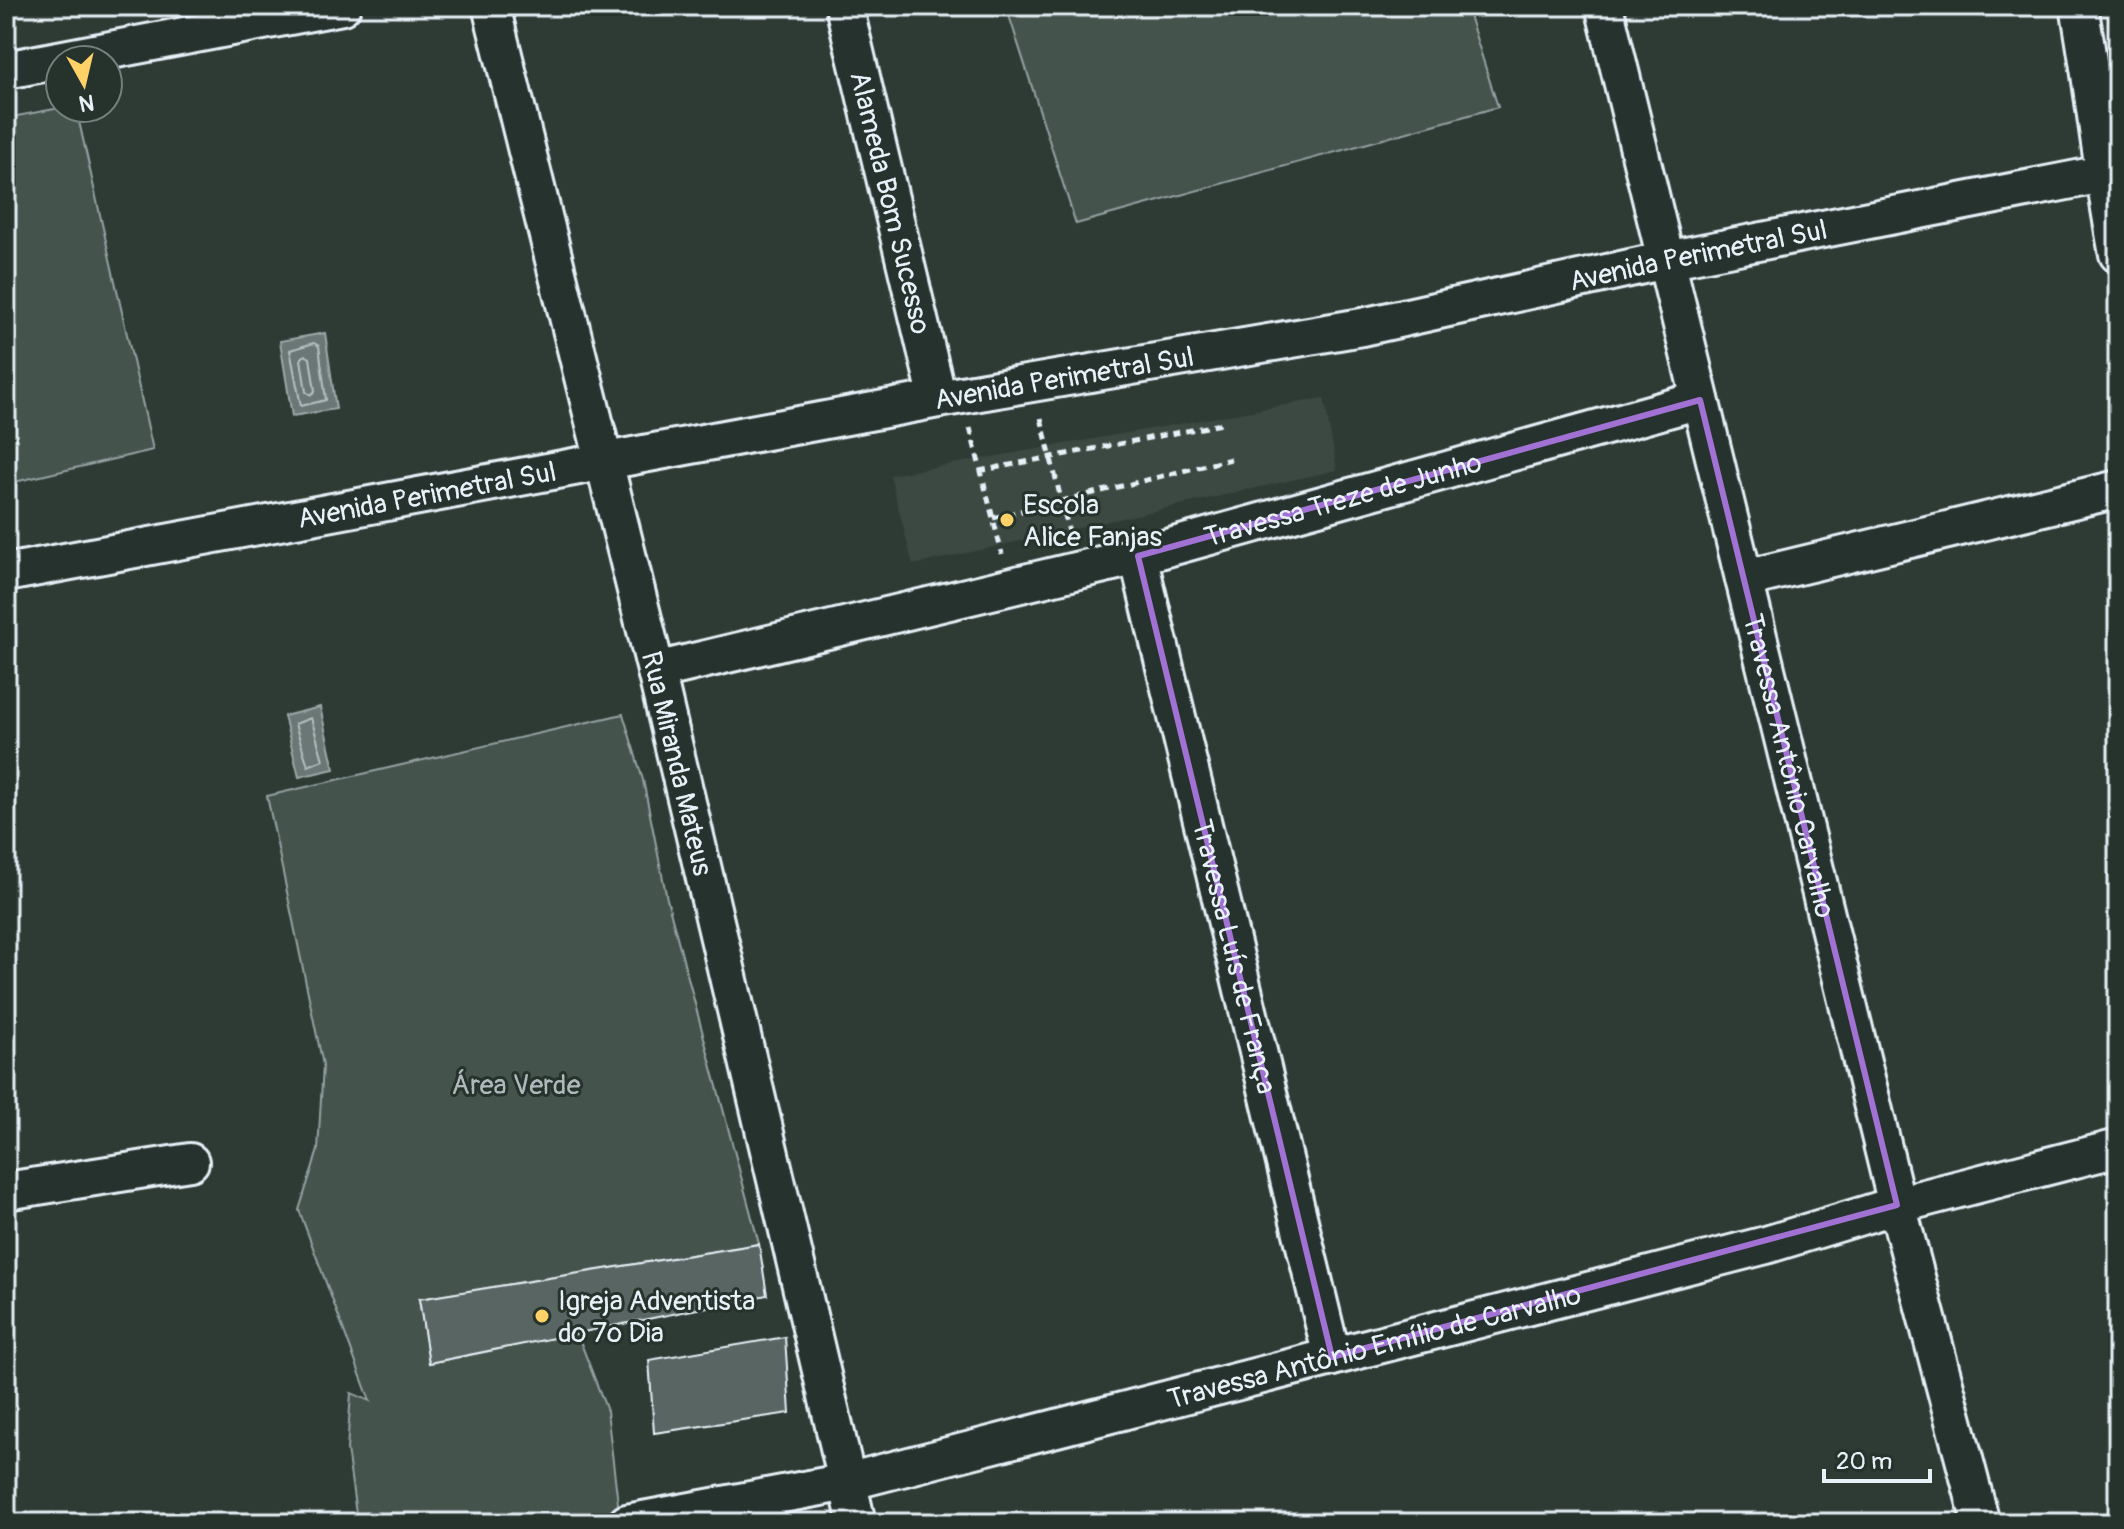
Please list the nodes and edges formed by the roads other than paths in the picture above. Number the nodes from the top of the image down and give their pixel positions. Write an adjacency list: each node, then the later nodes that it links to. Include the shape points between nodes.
1 (342, 6): 6 (street)
2 (491, 6): 12 (street, Rua Miranda Mateus)
3 (844, 6): 10 (street, Alameda Bom Sucesso)
4 (1604, 6): 9 (street, Travessa Antônio Carvalho)
5 (2079, 6): 7 (street)
6 (6, 70)
7 (2110, 173): 8 (street); 9 (street, Avenida Perimetral Sul)
8 (2118, 254)
9 (1666, 260): 10 (street, Avenida Perimetral Sul, via 1362,327); 11 (street, Travessa Antônio Carvalho)
10 (951, 398): 12 (street, Avenida Perimetral Sul)
11 (1700, 400): 14 (street, Travessa Treze de Junho); 16 (street, Travessa Antônio Carvalho)
12 (602, 462): 15 (street, Avenida Perimetral Sul); 17 (street, Rua Miranda Mateus)
13 (2118, 489): 16 (street)
14 (1138, 556): 17 (street, Travessa Treze de Junho); 22 (street, Travessa Luís de França)
15 (6, 573)
16 (1744, 579): 21 (street, Travessa Antônio Carvalho)
17 (656, 671): 23 (street, Rua Miranda Mateus)
18 (2118, 1148): 21 (street, Travessa Antônio Emílio de Carvalho)
19 (190, 1162): 20 (street)
20 (6, 1191)
21 (1897, 1205): 22 (street, Travessa Antônio Emílio de Carvalho, via 1766,1245); 26 (street, Travessa Antônio Carvalho)
22 (1332, 1357): 23 (street, Travessa Antônio Emílio de Carvalho)
23 (847, 1482): 24 (street, Travessa Antônio Emílio de Carvalho); 25 (street, Rua Miranda Mateus)
24 (627, 1523)
25 (857, 1523)
26 (1981, 1523)

